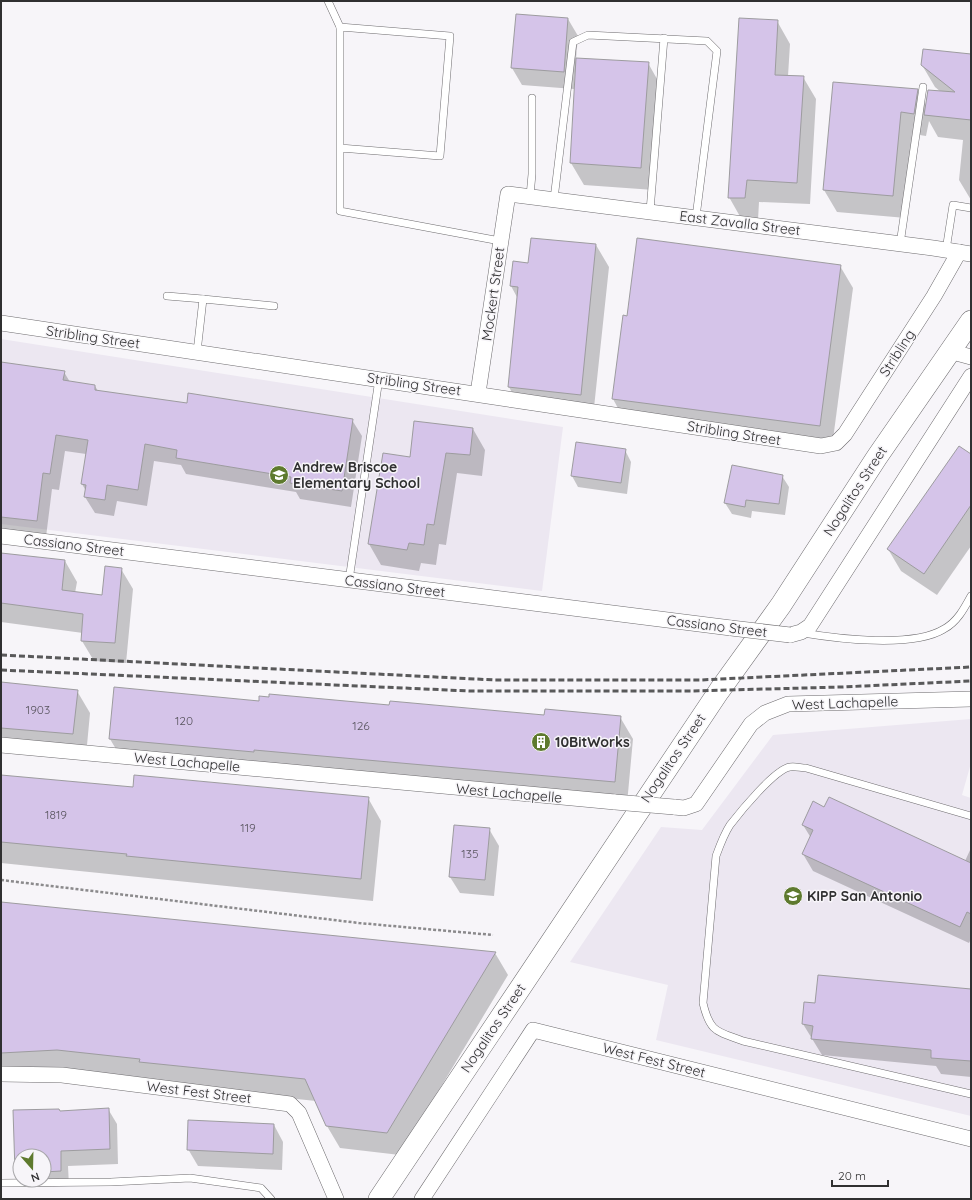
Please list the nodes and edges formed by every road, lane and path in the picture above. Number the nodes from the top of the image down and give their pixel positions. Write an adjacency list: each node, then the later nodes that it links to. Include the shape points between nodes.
1 (328, 1): 2 (lane)
2 (340, 27): 6 (lane); 6 (lane, via 450,36 440,156)
3 (664, 38): 9 (lane, via 588,35 573,42); 11 (lane); 12 (lane, via 707,41 717,51)
4 (923, 87): 14 (lane)
5 (532, 98): 8 (lane)
6 (340, 148): 13 (lane, via 340,211)
7 (508, 194): 8 (street, East Zavalla Street); 13 (street, Mockert Street)
8 (530, 196): 9 (street, East Zavalla Street)
9 (554, 199): 11 (street, East Zavalla Street)
10 (971, 208): 15 (lane, via 953,205)
11 (650, 211): 12 (street, East Zavalla Street)
12 (696, 218): 14 (street, East Zavalla Street)
13 (500, 241): 26 (street, Mockert Street)
14 (900, 244): 15 (street, East Zavalla Street)
15 (959, 252): 27 (street, Stribling, via 934,296 845,434 836,443)
16 (167, 296): 17 (lane)
17 (203, 299): 18 (lane); 22 (lane)
18 (274, 306)
19 (971, 321): 21 (main road, Nogalitos Street)
20 (1, 323): 22 (street, Stribling Street)
21 (949, 351): 23 (street); 43 (main road, Nogalitos Street, via 781,605 719,691)
22 (197, 352): 25 (street, Stribling Street)
23 (971, 357)
24 (971, 376): 31 (street, via 810,626)
25 (379, 379): 26 (street, Stribling Street); 29 (lane)
26 (478, 394): 27 (street, Stribling Street)
27 (826, 445)
28 (1, 536): 29 (street, Cassiano Street)
29 (349, 580): 31 (street, Cassiano Street, bridge)
30 (971, 596): 31 (lane, via 963,612 954,622 944,629 920,638 870,640)
31 (796, 634)
32 (971, 699): 33 (street, West Lachapelle, bridge, via 788,704 765,713 751,724 696,804 684,808)
33 (1, 745)
34 (971, 816): 38 (lane, via 806,768 790,767 781,771 730,825 721,840 716,856 703,1003 707,1021 718,1031 743,1041)
35 (1, 880): 36 (path, via 359,923)
36 (493, 935)
37 (1, 1074): 42 (street, West Fest Street, via 62,1075 290,1104 299,1113)
38 (971, 1094)
39 (971, 1139): 44 (street, West Fest Street, via 533,1030)
40 (1, 1183): 41 (lane, via 190,1178 261,1188)
41 (271, 1199)
42 (336, 1199)
43 (379, 1199)
44 (422, 1199)

